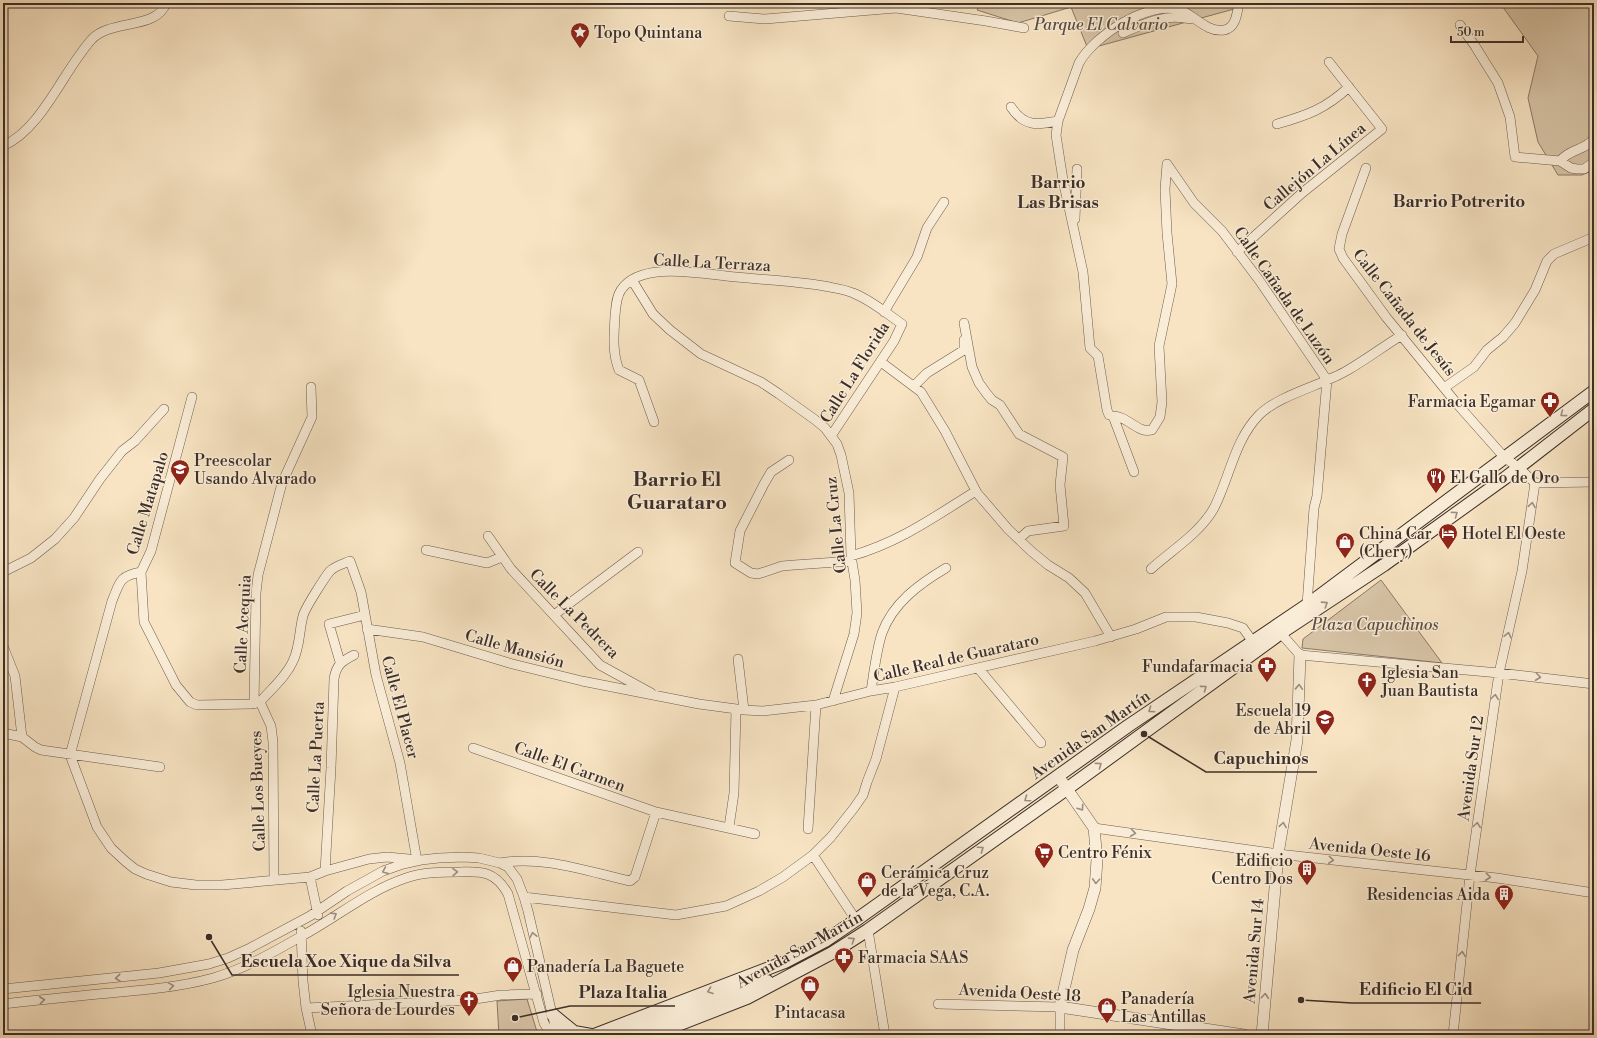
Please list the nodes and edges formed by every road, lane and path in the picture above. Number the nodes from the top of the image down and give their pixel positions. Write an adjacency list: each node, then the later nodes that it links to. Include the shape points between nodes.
1 (166, 3): 15 (street, via 160,14 154,17 114,27 98,34 29,128)
2 (1239, 3): 5 (street, via 1236,19 1229,28 1214,29)
3 (896, 6): 4 (street, via 765,19); 7 (street)
4 (729, 16)
5 (1196, 20): 8 (street, via 1184,17 1156,19); 12 (street, via 1180,10 1160,9 1124,21 1084,54)
6 (1460, 25): 16 (street, via 1498,83 1510,117 1515,157)
7 (1024, 28)
8 (1123, 33)
9 (1328, 62): 10 (street, Callejón La Línea)
10 (1349, 87): 13 (street, via 1326,106 1305,116); 23 (street, Callejón La Línea, via 1382,129 1302,193)
11 (1011, 107): 12 (street, via 1015,114 1028,123)
12 (1058, 121): 21 (street, via 1056,134)
13 (1277, 124)
14 (1594, 139): 16 (street)
15 (3, 146)
16 (1560, 161): 17 (street, via 1577,169 1584,169)
17 (1594, 162)
18 (1077, 168): 21 (street)
19 (1366, 168): 27 (street, Calle Cañada de Jesús, via 1344,226 1339,249 1386,317)
20 (944, 202): 25 (street, via 927,228 917,257)
21 (1074, 228): 37 (street, via 1085,286 1090,348 1098,356 1107,410 1109,415)
22 (1594, 237): 32 (street, via 1554,254 1547,261 1535,290 1503,337 1487,350 1474,367)
23 (1237, 252): 29 (street, Calle Cañada de Luzón); 37 (street, Calle Cañada de Luzón, via 1222,231 1194,204 1167,164 1167,239 1172,284 1159,346 1162,402 1160,417 1152,430 1148,431)
24 (632, 280): 25 (street, Calle La Terraza, via 646,273 669,271 789,281 842,289 862,297); 38 (street, Calle La Terraza, via 622,289 617,302 614,356 619,370 639,380); 39 (street, Calle La Cruz, via 653,314 682,340 702,354 779,394 814,419)
25 (884, 312): 26 (street, Calle La Terraza)
26 (902, 324): 28 (street, Calle La Florida)
27 (1402, 335): 29 (street, via 1348,370); 32 (street, Calle Cañada de Jesús)
28 (881, 362): 30 (street); 39 (street, Calle La Florida)
29 (1327, 380): 54 (street, via 1282,400 1260,414 1242,438 1214,508 1190,536); 57 (street, Calle Cañada de Luzón)
30 (914, 386): 46 (street, via 931,408); 48 (street, via 927,373 964,350 964,327 972,367 987,394 1000,406 1019,434 1063,457 1060,485 1064,526 1028,531)
31 (311, 387): 76 (street, Calle Acequia, via 312,418 282,483 258,575 255,620)
32 (1444, 388): 40 (street, Calle Cañada de Jesús)
33 (1594, 391): 40 (main road, Avenida San Martín, one-way to 40)
34 (192, 397): 56 (street, Calle Matapalo, via 151,551)
35 (164, 409): 55 (street, via 135,441 122,451 74,518 55,539 31,558)
36 (1594, 409): 42 (main road, Avenida San Martín)
37 (1113, 416): 43 (street)
38 (654, 422)
39 (831, 436): 52 (street, Calle La Cruz, via 841,454 847,481)
40 (1505, 458): 42 (street, Calle Cañada de Jesús); 57 (main road, Avenida San Martín)
41 (789, 460): 52 (street, via 774,469 768,478 740,532 735,563 758,574 782,566)
42 (1518, 467): 45 (street, Calle Cañada de Jesús); 61 (main road, Avenida San Martín, one-way to 42, via 1384,565)
43 (1134, 472)
44 (1594, 482): 45 (street)
45 (1535, 483): 70 (street, Avenida Sur 12, one-way to 45, via 1522,571)
46 (976, 491): 48 (street); 52 (street, via 916,529)
47 (488, 536): 51 (street, Calle La Pedrera)
48 (1019, 539): 62 (street, via 1084,593)
49 (426, 550): 51 (street, via 487,563)
50 (638, 552): 59 (street)
51 (502, 556): 59 (street, Calle La Pedrera)
52 (852, 558): 75 (street, Calle La Cruz, via 856,622)
53 (946, 568): 73 (street, via 917,587 887,621 878,649)
54 (1151, 569)
55 (3, 572)
56 (141, 572): 76 (street, via 146,627 176,685 190,702 197,705); 83 (street, via 123,578 112,601)
57 (1307, 605): 61 (main road, Avenida San Martín)
58 (365, 615): 60 (street, Calle El Placer); 68 (street, via 329,624); 76 (street, Calle El Placer, via 361,592 350,561 335,567 303,615 293,662 287,672)
59 (554, 615): 74 (street, Calle La Pedrera, via 600,665)
60 (367, 629): 74 (street, Calle Mansión, via 423,637 547,673); 94 (street, Calle El Placer, via 376,675 400,763)
61 (1278, 630): 63 (main road, Avenida San Martín); 66 (street); 86 (main road, Avenida San Martín, one-way to 61)
62 (1111, 636): 63 (street, Calle Real de Guarataro, via 1166,617 1196,617 1243,628); 69 (street, Calle Real de Guarataro)
63 (1253, 642): 85 (main road, Avenida San Martín, one-way to 85)
64 (3, 646): 80 (street, via 15,676)
65 (354, 655): 68 (street)
66 (1300, 655): 70 (street); 92 (street, Avenida Sur 14, one-way to 66, via 1297,740)
67 (738, 659): 78 (street)
68 (340, 662): 96 (street, Calle La Puerta, via 335,670 334,679)
69 (978, 668): 72 (street, Calle Real de Guarataro); 81 (street)
70 (1499, 673): 71 (street, one-way to 71); 97 (street, Avenida Sur 12, one-way to 70)
71 (1594, 684)
72 (895, 687): 73 (street, Calle Real de Guarataro); 93 (street, via 876,759 862,795 831,837)
73 (871, 691): 75 (street, Calle Real de Guarataro)
74 (655, 696): 78 (street, Calle Real de Guarataro)
75 (834, 701): 77 (street, Calle Real de Guarataro)
76 (257, 703): 99 (street, Calle Los Bueyes, via 271,726 273,742)
77 (816, 705): 78 (street, Calle Real de Guarataro, via 763,711); 90 (street)
78 (740, 709): 88 (street)
79 (3, 733): 80 (street)
80 (22, 737): 83 (street, via 34,747)
81 (1041, 743)
82 (473, 748): 87 (street, Calle El Carmen)
83 (70, 755): 84 (street); 99 (street, via 101,834 111,848 136,869 159,879 188,884 222,885)
84 (160, 767)
85 (1058, 776): 86 (street); 103 (main road, Avenida San Martín, one-way to 103)
86 (1068, 788): 89 (street, one-way to 89); 106 (main road, Avenida San Martín, one-way to 86)
87 (656, 812): 88 (street, Calle El Carmen); 95 (street, via 635,877 630,881 546,862 520,860)
88 (729, 827): 91 (street, Calle El Carmen)
89 (1094, 828): 92 (street, Avenida Oeste 16, one-way to 92); 115 (street, one-way to 115, via 1097,860 1095,888 1073,950)
90 (808, 829)
91 (755, 834)
92 (1278, 854): 97 (street, Avenida Oeste 16, one-way to 97); 127 (street, Avenida Sur 14, one-way to 92)
93 (814, 855): 101 (street, via 783,877 743,899 712,909 676,915); 103 (street)
94 (417, 861): 95 (street, via 480,858); 96 (street, via 387,857 369,859); 102 (street, one-way to 102, via 384,871 347,891)
95 (500, 863): 101 (street, via 517,879)
96 (325, 871): 98 (street)
97 (1470, 875): 100 (street, Avenida Oeste 16, one-way to 100); 128 (street, Avenida Sur 12, one-way to 97)
98 (310, 877): 99 (street); 102 (street)
99 (274, 880)
100 (1594, 892)
101 (524, 897): 117 (street, one-way to 101)
102 (318, 911): 104 (street); 105 (street)
103 (856, 920): 108 (main road, Avenida San Martín, via 825,941)
104 (300, 921): 107 (street); 110 (street, one-way to 110, via 250,948 209,964 159,973)
105 (319, 925): 107 (street); 112 (street, one-way to 112, via 373,892 407,878 440,872 487,874 494,877 508,894)
106 (868, 930): 109 (main road, Avenida San Martín, one-way to 106); 124 (street)
107 (302, 936): 113 (street, one-way to 107, via 161,988 213,978 256,961); 116 (street)
108 (785, 962): 111 (main road); 121 (main road, Avenida San Martín, one-way to 121)
109 (806, 967): 111 (main road); 123 (main road, Avenida San Martín, via 747,998)
110 (3, 989)
111 (739, 990): 122 (main road)
112 (537, 994): 116 (street, via 501,994 469,1000); 119 (street, via 544,1023)
113 (3, 1004)
114 (938, 1004): 115 (street, Avenida Oeste 18)
115 (1060, 1007): 125 (street); 126 (street, Avenida Oeste 18)
116 (306, 1008): 118 (street)
117 (552, 1014): 120 (street); 121 (main road, via 574,1032)
118 (312, 1035)
119 (552, 1035)
120 (561, 1035)
121 (592, 1035)
122 (624, 1035)
123 (652, 1035)
124 (884, 1035)
125 (1060, 1035)
126 (1244, 1035)
127 (1262, 1035)
128 (1453, 1035)

